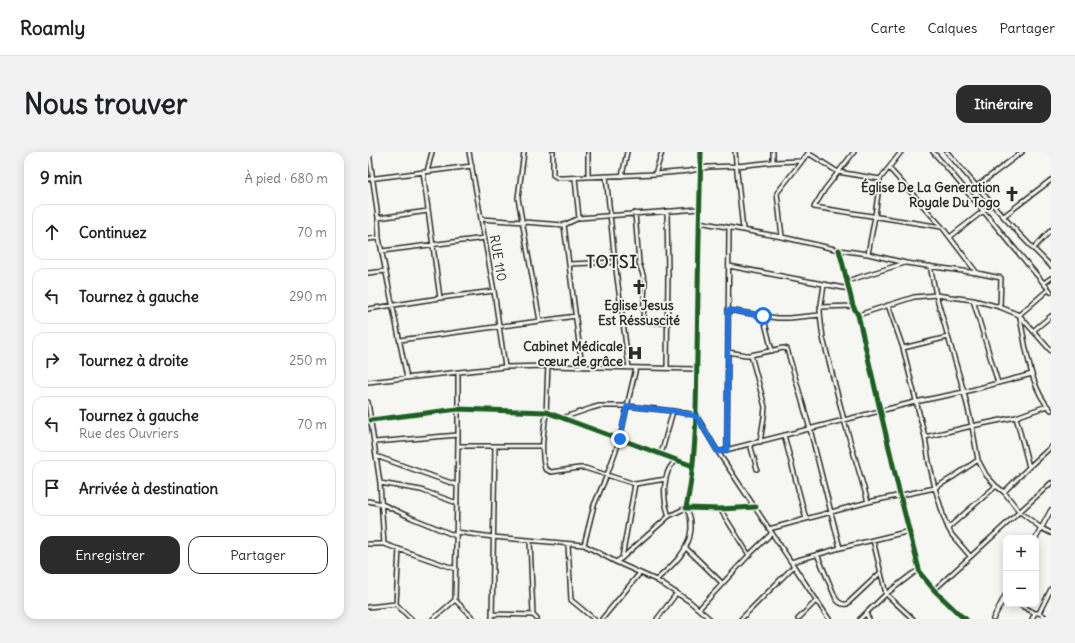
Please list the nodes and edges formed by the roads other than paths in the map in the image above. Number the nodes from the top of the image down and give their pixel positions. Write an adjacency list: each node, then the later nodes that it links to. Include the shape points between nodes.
1 (369, 152): 32 (street)
2 (432, 152): 25 (street)
3 (469, 152): 20 (street, RUE 110)
4 (524, 152): 49 (street, via 518,196)
5 (553, 152): 33 (street, via 552,172 555,176)
6 (588, 152): 30 (street)
7 (627, 152): 29 (street)
8 (662, 152): 27 (street)
9 (701, 152): 23 (street)
10 (735, 152): 21 (street)
11 (772, 152): 19 (street)
12 (808, 152): 18 (street); 26 (street)
13 (854, 152): 26 (street)
14 (901, 152): 22 (street)
15 (933, 152): 39 (street)
16 (947, 152): 36 (street)
17 (1022, 152): 36 (street)
18 (801, 161): 19 (street); 56 (street, via 777,193)
19 (773, 162): 21 (street)
20 (472, 166): 25 (street); 48 (street, RUE 110)
21 (737, 166): 23 (street); 54 (street)
22 (889, 168): 34 (street); 52 (street)
23 (700, 169): 27 (street); 38 (street)
24 (422, 172): 25 (street); 32 (street); 40 (street)
25 (427, 172)
26 (838, 172): 34 (street); 44 (street, via 814,207)
27 (655, 174): 29 (street)
28 (606, 176): 29 (street); 30 (street); 43 (street)
29 (622, 176)
30 (588, 177): 33 (street)
31 (368, 178): 32 (street)
32 (372, 178): 46 (street)
33 (575, 178): 47 (street)
34 (880, 179): 44 (street)
35 (1051, 180): 45 (street)
36 (977, 186): 37 (street)
37 (992, 204): 39 (street); 45 (street)
38 (699, 209): 41 (street); 50 (street)
39 (983, 210): 59 (street); 77 (street)
40 (428, 211): 46 (street); 61 (street)
41 (666, 211): 42 (street); 101 (street)
42 (635, 213): 43 (street); 100 (street, via 638,263 645,281)
43 (610, 215): 47 (street); 66 (street)
44 (875, 216): 52 (street); 65 (street)
45 (1004, 216): 62 (street)
46 (378, 218): 57 (street)
47 (579, 218): 51 (street)
48 (481, 219): 49 (street); 58 (street, RUE 110)
49 (522, 222): 51 (street); 98 (street)
50 (699, 222): 53 (street); 117 (street)
51 (564, 225): 68 (street)
52 (942, 227): 59 (street)
53 (729, 228): 54 (street); 69 (street)
54 (743, 230): 56 (street)
55 (1051, 230): 62 (street)
56 (782, 237): 63 (street)
57 (379, 238): 60 (street); 64 (street)
58 (485, 238): 61 (street); 80 (street, RUE 110)
59 (950, 238): 74 (street)
60 (368, 239)
61 (433, 245): 64 (street); 83 (street)
62 (1033, 249): 71 (street)
63 (839, 250): 65 (street); 76 (street)
64 (382, 251): 72 (street)
65 (868, 254): 67 (street)
66 (615, 262): 68 (street); 99 (street)
67 (906, 262): 70 (street); 76 (street)
68 (569, 264): 94 (street)
69 (729, 266): 78 (street); 91 (street)
70 (930, 266): 74 (street); 82 (street)
71 (1051, 266)
72 (385, 271): 73 (street); 85 (street)
73 (368, 273)
74 (977, 273): 89 (street, via 1002,278)
75 (1051, 278): 77 (street)
76 (847, 281): 79 (street)
77 (1044, 283): 81 (street)
78 (824, 285): 79 (street); 88 (street)
79 (849, 289): 87 (street)
80 (494, 291): 83 (street); 102 (street, RUE 110)
81 (1050, 291): 96 (street)
82 (936, 295): 84 (street); 86 (street, via 914,297); 104 (street)
83 (440, 298): 85 (street)
84 (973, 300): 89 (street); 122 (street)
85 (392, 304): 90 (street); 105 (street)
86 (888, 305): 93 (street); 106 (street)
87 (853, 306): 88 (street); 93 (street)
88 (820, 307): 92 (street)
89 (1000, 307): 96 (street)
90 (368, 309)
91 (728, 310): 95 (street); 109 (street)
92 (820, 315): 95 (street, via 789,318); 137 (street)
93 (858, 315): 131 (street)
94 (576, 316): 98 (street); 112 (street)
95 (763, 316): 107 (street)
96 (1019, 316): 103 (street); 119 (street)
97 (1051, 316): 103 (street)
98 (540, 321): 102 (street)
99 (623, 321): 100 (street); 114 (street)
100 (642, 322): 101 (street)
101 (668, 323): 116 (street)
102 (499, 327): 105 (street); 113 (street, RUE 110)
103 (1033, 331): 108 (street)
104 (948, 337): 106 (street); 123 (street)
105 (400, 340): 120 (street)
106 (903, 348): 125 (street)
107 (772, 351): 110 (street); 139 (street, via 787,349)
108 (1051, 351)
109 (728, 352): 110 (street); 151 (street)
110 (751, 355): 145 (street, via 765,407)
111 (548, 366): 112 (street); 113 (street); 132 (street)
112 (582, 366): 114 (street)
113 (505, 367): 118 (street)
114 (629, 368): 115 (street)
115 (636, 368): 116 (street); 126 (street)
116 (667, 368): 117 (street)
117 (696, 369): 133 (street)
118 (458, 372): 120 (street); 128 (street)
119 (1032, 374): 122 (street); 127 (street, via 1039,394)
120 (407, 378): 121 (street)
121 (368, 382)
122 (998, 383): 123 (street)
123 (964, 392): 125 (street); 138 (street)
124 (368, 402): 136 (street)
125 (915, 402): 131 (street); 142 (street)
126 (627, 406): 130 (street); 135 (street, via 595,407); 143 (street)
127 (1047, 406): 129 (street); 134 (street)
128 (458, 409): 132 (street); 136 (street); 141 (street)
129 (1051, 410)
130 (673, 411): 133 (street); 153 (street)
131 (880, 411): 137 (street); 169 (street)
132 (546, 412): 135 (street); 149 (street)
133 (696, 416): 152 (street); 157 (street)
134 (1016, 417): 138 (street); 158 (street)
135 (562, 418): 143 (street)
136 (371, 420): 144 (street)
137 (844, 420): 139 (street); 171 (street)
138 (972, 426): 142 (street); 156 (street)
139 (810, 429): 140 (street); 179 (street)
140 (784, 435): 145 (street); 181 (street)
141 (458, 436): 144 (street); 147 (street)
142 (925, 437): 167 (street)
143 (620, 439): 153 (street); 160 (street)
144 (375, 442): 154 (street)
145 (760, 442): 146 (street)
146 (750, 444): 151 (street); 159 (street)
147 (458, 446): 148 (street); 165 (street)
148 (495, 446): 149 (street); 191 (street)
149 (542, 446): 160 (street, via 542,459 545,469 549,472 582,468)
150 (1051, 447): 158 (street)
151 (727, 450): 152 (street)
152 (718, 452): 175 (street)
153 (661, 454): 155 (street)
154 (376, 456): 162 (street); 165 (street)
155 (678, 460): 157 (street); 161 (street, via 672,465)
156 (978, 460): 166 (street); 167 (street)
157 (693, 466): 174 (street)
158 (1028, 467): 168 (street)
159 (757, 469)
160 (607, 475): 164 (street); 197 (street, via 594,506)
161 (666, 479): 164 (street); 180 (street, via 665,506)
162 (380, 483): 172 (street, via 421,490); 173 (street)
163 (1051, 483): 178 (street)
164 (635, 484): 204 (street)
165 (457, 485): 172 (street)
166 (996, 486): 168 (street); 182 (street)
167 (935, 488): 169 (street); 182 (street)
168 (1004, 492): 178 (street)
169 (900, 495): 171 (street); 185 (street)
170 (368, 501): 173 (street)
171 (868, 502): 179 (street)
172 (457, 503): 186 (street)
173 (382, 504): 190 (street); 195 (street)
174 (686, 508): 176 (street); 180 (street); 198 (street, via 691,522)
175 (756, 508): 176 (street); 184 (street)
176 (720, 509): 202 (street)
177 (1051, 510): 183 (street)
178 (1020, 511): 183 (street); 203 (street)
179 (832, 512): 181 (street); 199 (street)
180 (669, 516): 204 (street)
181 (806, 519): 184 (street)
182 (948, 528): 203 (street)
183 (1041, 528): 187 (street); 189 (street)
184 (769, 529): 188 (street)
185 (910, 531): 192 (street); 209 (street)
186 (456, 532): 190 (street); 191 (street)
187 (1051, 532)
188 (772, 533): 202 (street); 206 (street)
189 (1038, 535)
190 (456, 536): 208 (street)
191 (493, 537): 193 (street); 227 (street)
192 (873, 540): 199 (street); 211 (street)
193 (530, 541): 196 (street); 229 (street)
194 (368, 544): 195 (street)
195 (384, 544): 200 (street)
196 (568, 544): 197 (street); 236 (street, via 571,600)
197 (584, 545): 205 (street)
198 (686, 548): 212 (street); 213 (street)
199 (840, 548): 201 (street)
200 (399, 549): 208 (street); 221 (street)
201 (817, 554): 206 (street); 211 (street, via 836,599 844,605)
202 (749, 555): 213 (street)
203 (970, 556): 215 (street)
204 (622, 558): 205 (street)
205 (616, 562): 210 (street)
206 (792, 562): 207 (street)
207 (794, 566): 219 (street); 240 (street)
208 (456, 569): 218 (street)
209 (919, 570): 215 (street); 217 (street)
210 (640, 573): 212 (street); 237 (street)
211 (880, 573): 217 (street)
212 (656, 580): 216 (street)
213 (722, 583): 224 (street)
214 (1051, 589): 226 (street)
215 (934, 590): 230 (street)
216 (677, 593): 224 (street); 238 (street)
217 (886, 594): 228 (street); 245 (street)
218 (455, 600): 232 (street); 233 (street)
219 (817, 600): 241 (street); 242 (street)
220 (1003, 601): 248 (street)
221 (396, 604): 222 (street); 231 (street)
222 (368, 606)
223 (1024, 607): 225 (street)
224 (698, 609): 239 (street)
225 (1035, 613): 226 (street); 249 (street)
226 (1039, 613): 250 (street)
227 (492, 614): 229 (street); 234 (street)
228 (866, 614): 243 (street); 244 (street)
229 (533, 615): 235 (street)
230 (960, 615): 246 (street); 247 (street)
231 (412, 619)
232 (433, 619)
233 (474, 619)
234 (492, 619)
235 (537, 619)
236 (594, 619)
237 (602, 619)
238 (657, 619)
239 (710, 619)
240 (741, 619)
241 (798, 619)
242 (829, 619)
243 (860, 619)
244 (869, 619)
245 (913, 619)
246 (957, 619)
247 (966, 619)
248 (993, 619)
249 (1032, 619)
250 (1049, 619)

